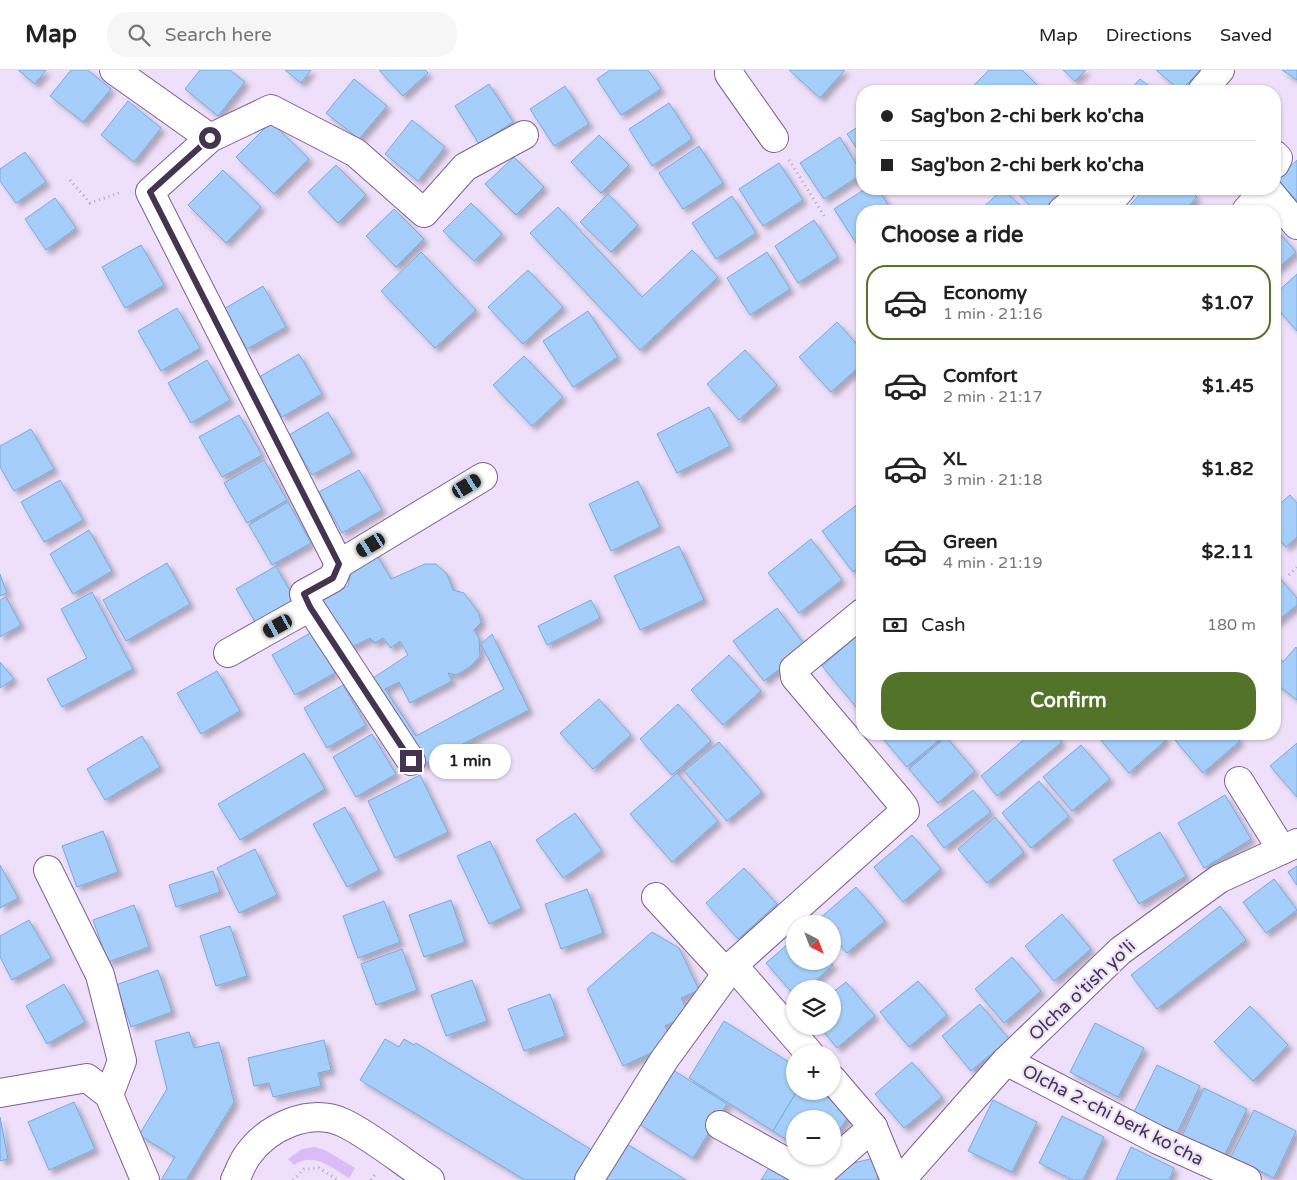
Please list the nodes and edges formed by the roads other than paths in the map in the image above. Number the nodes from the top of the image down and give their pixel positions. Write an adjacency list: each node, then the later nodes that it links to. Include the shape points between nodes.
1 (114, 70): 4 (street)
2 (729, 70): 5 (street)
3 (524, 135): 4 (street, via 465,167 424,213 356,152 271,109)
4 (210, 138): 17 (street, via 150,192)
5 (774, 138)
6 (1116, 195): 11 (street)
7 (1261, 195): 12 (street)
8 (1271, 195): 13 (street)
9 (1069, 205): 10 (street, via 1079,197)
10 (1088, 205)
11 (1107, 205)
12 (1251, 205)
13 (1280, 205)
14 (1281, 206): 15 (street)
15 (1297, 225)
16 (483, 477): 17 (street)
17 (339, 564): 18 (street, via 333,578 304,594)
18 (310, 607): 20 (street); 21 (street)
19 (856, 617): 26 (street, via 794,669 794,677 898,799 905,812)
20 (228, 653)
21 (411, 761)
22 (1239, 781): 23 (street)
23 (1290, 846): 28 (street, Olcha o'tish yo'li, via 1218,879 1120,951)
24 (48, 870): 31 (street, via 100,975 122,1061)
25 (656, 898): 26 (street)
26 (729, 969): 27 (street); 37 (street, via 664,1060)
27 (801, 1045)
28 (1006, 1061): 39 (street, Olcha o'tish yo'li); 40 (street, Olcha 2-chi berk ko'cha, via 1158,1140)
29 (841, 1090): 33 (street)
30 (0, 1093): 31 (street, via 87,1078)
31 (109, 1095): 34 (street)
32 (720, 1125): 33 (street, via 815,1178)
33 (873, 1127): 38 (street)
34 (145, 1180)
35 (235, 1180): 36 (street, via 247,1156 275,1129 293,1121 316,1118 344,1123)
36 (430, 1180)
37 (589, 1180)
38 (896, 1180)
39 (900, 1180)
40 (1246, 1180)

